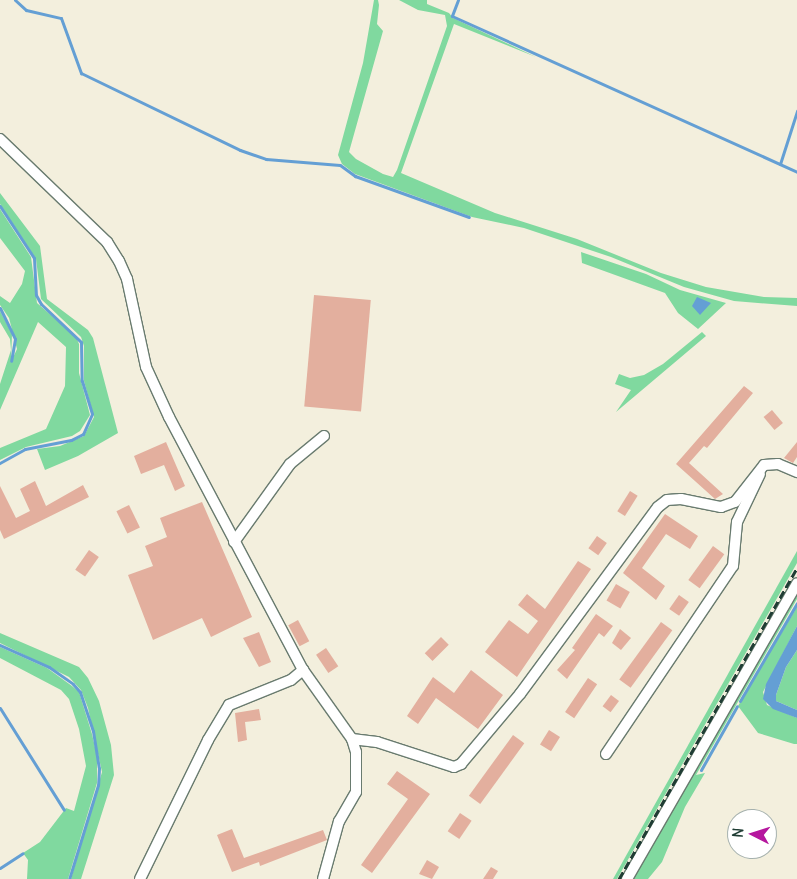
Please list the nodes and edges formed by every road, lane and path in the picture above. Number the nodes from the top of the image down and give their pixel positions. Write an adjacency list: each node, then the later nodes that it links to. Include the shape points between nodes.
1 (0, 139): 5 (street, via 107,242 119,261 127,279 146,367)
2 (324, 436): 5 (street, via 290,464)
3 (764, 464): 4 (street, via 778,464); 8 (street, via 735,502 721,507 681,499 667,500 658,507 520,694 462,764 454,767 377,742); 9 (street, via 737,522 733,566)
4 (797, 472)
5 (234, 542): 7 (street)
6 (797, 583): 12 (street)
7 (302, 670): 8 (street); 10 (street, via 291,680 229,705 208,740)
8 (352, 739): 11 (street, via 356,752 356,792 339,821)
9 (606, 754)
10 (140, 879)
11 (323, 879)
12 (627, 879)

